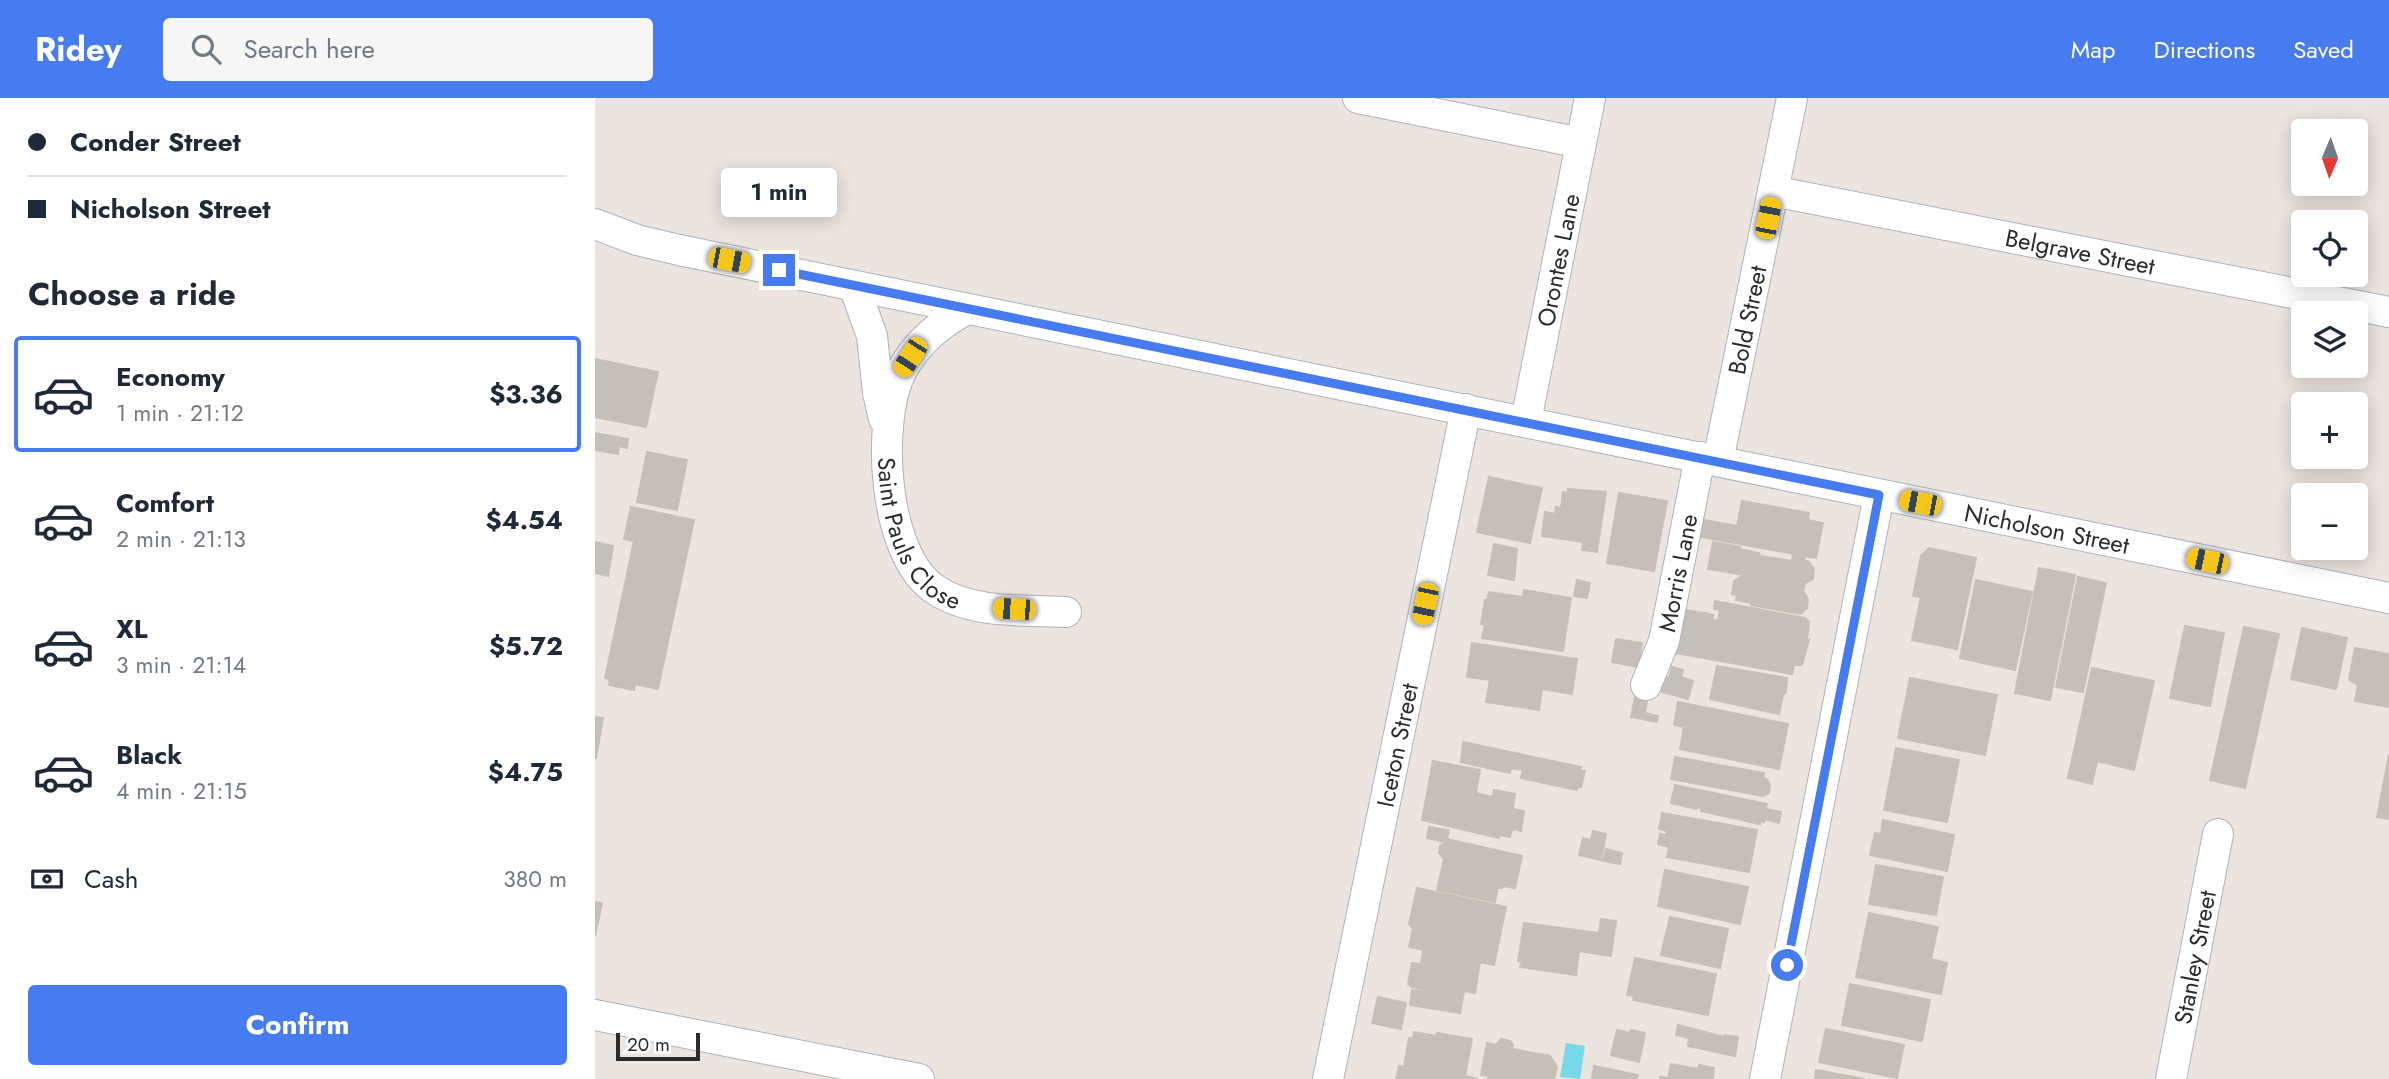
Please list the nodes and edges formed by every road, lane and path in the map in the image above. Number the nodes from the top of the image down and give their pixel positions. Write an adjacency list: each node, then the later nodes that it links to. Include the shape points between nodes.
1 (1358, 98): 4 (street)
2 (1590, 98): 4 (street, Orontes Lane)
3 (1792, 98): 5 (street, Bold Street)
4 (1581, 143): 11 (street, Orontes Lane)
5 (1773, 191): 9 (street, Belgrave Street); 13 (street, Bold Street)
6 (595, 224): 7 (street, Nicholson Street, via 637,240)
7 (854, 286): 8 (street, Nicholson Street); 12 (street, Saint Pauls Close, via 873,336)
8 (967, 309): 10 (street, Nicholson Street); 12 (street, Saint Pauls Close, via 930,333 906,365 894,394)
9 (2389, 312)
10 (1466, 409): 11 (street, Nicholson Street); 21 (street, Iceton Street)
11 (1526, 421): 13 (street, Nicholson Street)
12 (887, 433): 16 (street, Saint Pauls Close, via 894,518 921,577 935,590 959,600 988,607)
13 (1709, 459): 14 (street, Nicholson Street); 17 (street, Morris Lane, via 1664,641)
14 (1879, 495): 15 (street, Nicholson Street); 22 (street)
15 (2389, 598)
16 (1066, 612)
17 (1646, 685)
18 (2218, 834): 23 (street, Stanley Street)
19 (595, 1015): 20 (street)
20 (919, 1079)
21 (1328, 1079)
22 (1765, 1079)
23 (2171, 1079)

